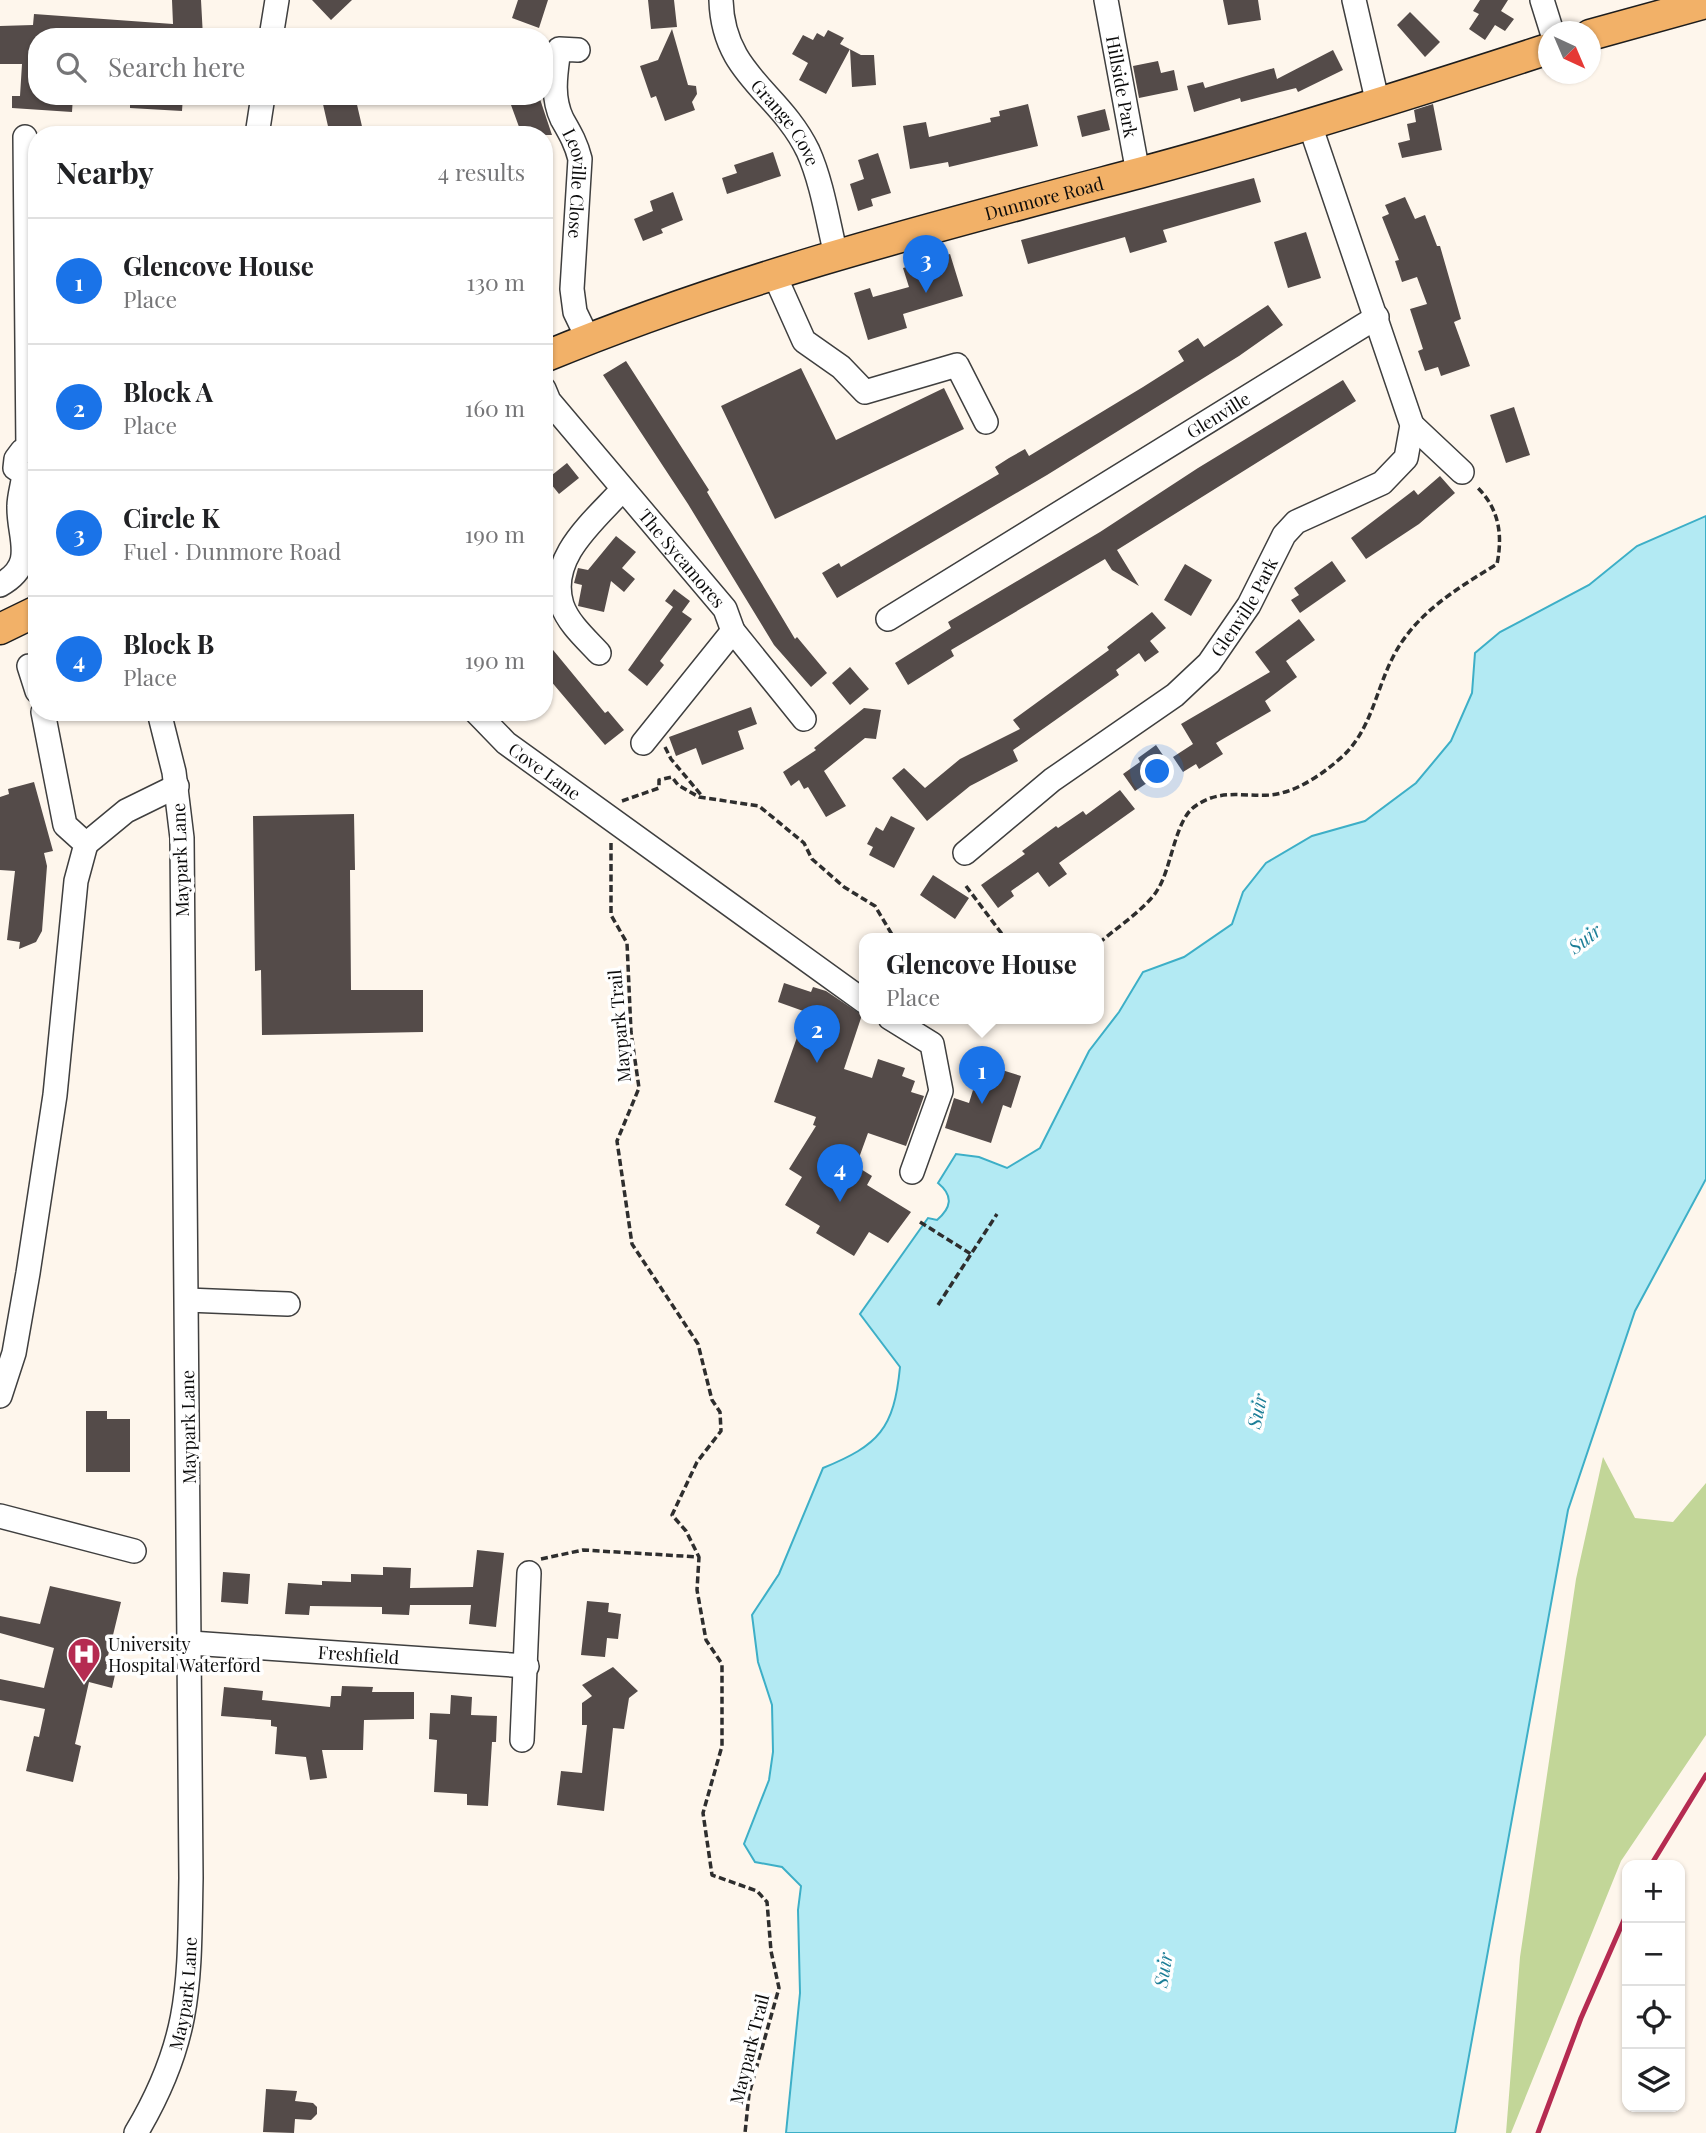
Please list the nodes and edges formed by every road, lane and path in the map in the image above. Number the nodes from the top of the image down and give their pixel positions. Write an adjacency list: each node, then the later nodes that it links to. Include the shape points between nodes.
1 (277, 0): 8 (street)
2 (721, 0): 18 (street, Grange Cove, via 722,25 734,56 786,115 808,152)
3 (1106, 0): 17 (street, Hillside Park)
4 (1354, 0): 12 (street)
5 (1542, 0): 7 (street)
6 (1706, 3): 9 (main road)
7 (1549, 21)
8 (272, 28)
9 (1601, 32)
10 (578, 50): 21 (street, Leoville Close, via 559,48 554,89 580,159 572,289 575,312)
11 (1538, 53): 12 (main road, Dunmore Road)
12 (1378, 104): 14 (main road, Dunmore Road)
13 (262, 105): 15 (street)
14 (1310, 125): 17 (main road, Dunmore Road); 20 (street)
15 (258, 126)
16 (25, 137): 26 (street)
17 (1138, 173): 18 (main road, Dunmore Road)
18 (836, 255): 19 (main road, Dunmore Road)
19 (774, 274): 21 (main road, Dunmore Road); 24 (street, via 804,341 841,367 865,393 957,365)
20 (1377, 317): 25 (street, Glenville Park); 32 (street, Glenville)
21 (588, 339): 22 (main road, Dunmore Road)
22 (553, 353)
23 (553, 406): 28 (street, The Sycamores)
24 (986, 422)
25 (1412, 425): 27 (street); 45 (street, Glenville Park, via 1406,458 1382,484 1296,522 1284,535 1249,606 1209,663 1175,695 1052,780)
26 (24, 461): 29 (street)
27 (1462, 472): 49 (path, via 1488,497 1496,515 1503,539 1497,564 1429,610 1404,637 1363,731 1345,754 1305,784 1272,795 1233,792 1209,797 1191,809 1158,890)
28 (622, 490): 30 (street); 33 (street, The Sycamores, via 725,609)
29 (9, 504): 31 (street, via 23,558)
30 (553, 563): 34 (street, via 562,606)
31 (0, 585)
32 (888, 619)
33 (733, 631): 35 (street, The Sycamores); 39 (street)
34 (599, 653)
35 (804, 719)
36 (45, 721): 44 (street, via 65,825)
37 (161, 721): 41 (street, Maypark Lane)
38 (485, 721): 43 (street, Cove Lane, via 506,743)
39 (659, 723): 40 (street); 42 (path, via 671,759)
40 (643, 743)
41 (177, 786): 44 (street, via 126,811); 56 (street, Maypark Lane, via 182,851)
42 (704, 798): 43 (path, via 672,777 659,780 659,788 622,800); 47 (path, via 759,806 804,843 812,859 844,887 875,906)
43 (614, 820): 50 (street, Cove Lane); 62 (path, Maypark Trail, via 611,915 627,943 639,1087 617,1141 632,1244 698,1344 712,1400 720,1412 721,1431 697,1462 671,1515 686,1531)
44 (86, 844): 59 (street, via 76,881 58,1071 28,1273 14,1353)
45 (965, 853)
46 (966, 886): 48 (path)
47 (891, 933)
48 (1001, 933)
49 (1104, 939)
50 (859, 998)
51 (900, 1024): 52 (street, via 932,1044 941,1091)
52 (912, 1172)
53 (997, 1214): 55 (path)
54 (920, 1222): 55 (path)
55 (971, 1254): 58 (path)
56 (187, 1300): 57 (street); 64 (street, Maypark Lane)
57 (288, 1304)
58 (938, 1305)
59 (0, 1396)
60 (0, 1516): 61 (street)
61 (134, 1551)
62 (699, 1557): 63 (path, via 583,1550 526,1562); 68 (path, Maypark Trail, via 697,1590 706,1640 722,1664 722,1746 703,1813 712,1875 757,1891 767,1902 779,1988 749,2094)
63 (529, 1573): 65 (street)
64 (191, 1643): 65 (street, Freshfield); 67 (street, Maypark Lane, via 187,2001 167,2075)
65 (527, 1666): 66 (street)
66 (522, 1740)
67 (136, 2133)
68 (745, 2133)

